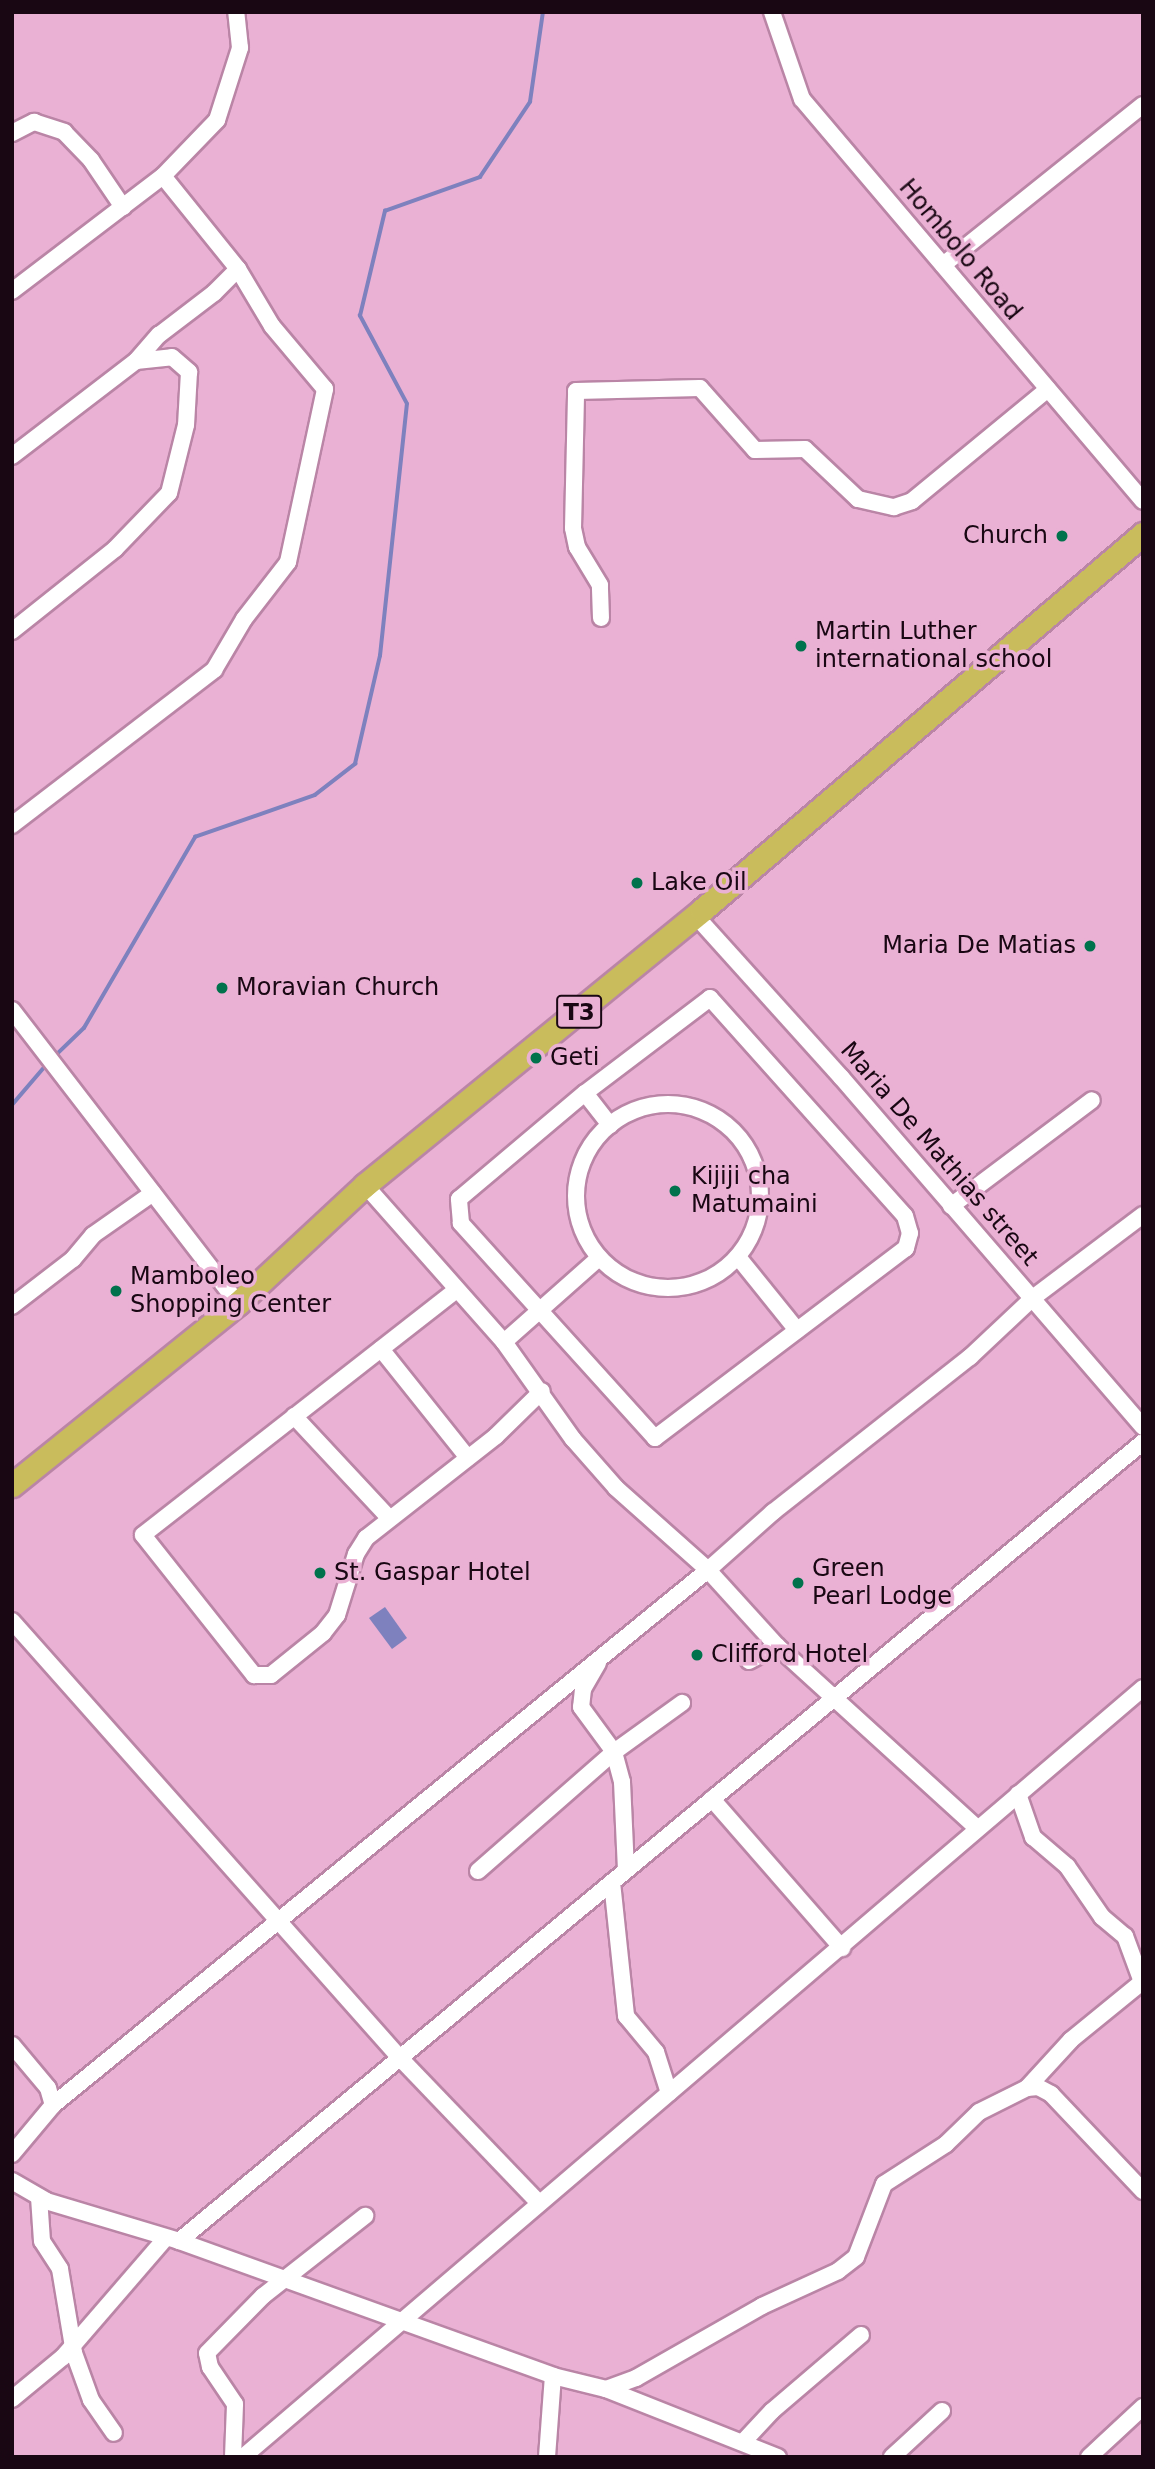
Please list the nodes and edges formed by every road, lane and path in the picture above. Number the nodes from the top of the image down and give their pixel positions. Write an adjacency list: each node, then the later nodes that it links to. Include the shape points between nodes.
1 (236, 12): 5 (street, via 240,48 217,120)
2 (772, 12): 7 (street, Hombolo Road, via 802,99)
3 (1140, 113): 7 (street)
4 (12, 133): 6 (street, via 34,122 64,132 91,160)
5 (163, 176): 6 (street); 8 (street)
6 (123, 207): 9 (street)
7 (943, 265): 11 (street, Hombolo Road)
8 (237, 269): 10 (street, via 159,335); 17 (street, via 272,326 325,389 288,562 244,619 214,670)
9 (12, 291)
10 (136, 361): 12 (street); 16 (street, via 172,357 189,372 187,425 169,492 115,549)
11 (1048, 389): 13 (street, Hombolo Road); 15 (street, via 912,501 894,507 858,499 805,449 755,450 700,388 576,391 573,528 577,547 600,585)
12 (12, 456)
13 (1143, 502)
14 (1143, 534): 18 (highway, T3)
15 (601, 618)
16 (16, 622)
17 (12, 825)
18 (695, 915): 23 (highway, T3); 25 (street, Maria De Mathias street)
19 (12, 1010): 24 (street)
20 (585, 1093): 22 (street); 33 (street, via 459,1199 461,1223); 34 (street, via 710,998 804,1098 905,1216 910,1233 906,1248)
21 (1092, 1100): 25 (street)
22 (610, 1125): 27 (street, via 631,1112 667,1105 704,1112 725,1124 748,1153 760,1188 759,1212); 28 (street, via 589,1149 577,1178 579,1221)
23 (365, 1185): 29 (street); 31 (highway, T3)
24 (153, 1193): 31 (street); 32 (street, via 93,1235 73,1259)
25 (951, 1206): 30 (street, Maria De Mathias street)
26 (1143, 1215): 30 (street)
27 (738, 1257): 28 (street, via 714,1276 684,1287 653,1287 633,1281); 34 (street)
28 (599, 1258): 33 (street)
29 (454, 1291): 35 (street); 36 (street)
30 (1034, 1297): 39 (street, Maria De Mathias street); 44 (street, via 975,1352 773,1512)
31 (238, 1303): 42 (highway, T3)
32 (12, 1306)
33 (542, 1311): 34 (street, via 654,1438); 35 (street)
34 (797, 1329)
35 (504, 1342): 37 (street)
36 (381, 1349): 38 (street); 41 (street)
37 (542, 1391): 41 (street); 44 (street, via 573,1438 616,1488)
38 (295, 1416): 43 (street); 43 (street, via 143,1535 254,1675 271,1675 332,1624 361,1545)
39 (1143, 1427)
40 (1143, 1442): 50 (street)
41 (468, 1458): 43 (street)
42 (12, 1485)
43 (389, 1518)
44 (708, 1570): 46 (street); 47 (street)
45 (12, 1621): 59 (street)
46 (777, 1646): 48 (street); 50 (street)
47 (603, 1653): 52 (street, via 583,1689 581,1707); 59 (street)
48 (749, 1661)
49 (1143, 1688): 53 (street)
50 (837, 1698): 54 (street); 55 (street)
51 (682, 1703): 52 (street)
52 (614, 1752): 56 (street, via 624,1794); 57 (street)
53 (1018, 1794): 55 (street); 63 (street, via 1033,1837 1068,1866 1102,1917 1125,1936 1142,1982 1071,2040)
54 (712, 1799): 56 (street); 60 (street)
55 (977, 1828): 60 (street)
56 (626, 1870): 58 (street)
57 (478, 1871)
58 (612, 1882): 62 (street); 64 (street, via 626,2016 656,2052)
59 (278, 1922): 62 (street); 65 (street)
60 (842, 1948): 64 (street)
61 (12, 2045): 65 (street, via 48,2088)
62 (400, 2058): 70 (street); 72 (street)
63 (1027, 2088): 68 (street, via 1038,2087 1051,2094); 78 (street, via 979,2112 946,2144 884,2184 856,2257 838,2270)
64 (669, 2093): 70 (street)
65 (53, 2105): 66 (street)
66 (12, 2154)
67 (12, 2181): 69 (street)
68 (1143, 2191)
69 (39, 2197): 72 (street); 76 (street, via 42,2241 60,2269)
70 (539, 2203): 74 (street)
71 (365, 2216): 73 (street)
72 (172, 2240): 73 (street); 76 (street)
73 (283, 2279): 74 (street); 84 (street, via 207,2353 210,2367 235,2404)
74 (401, 2318): 77 (street); 85 (street)
75 (861, 2335): 83 (street, via 772,2410)
76 (72, 2347): 79 (street); 82 (street, via 91,2400)
77 (553, 2376): 78 (street); 86 (street)
78 (606, 2389): 83 (street)
79 (12, 2399)
80 (1143, 2407): 89 (street)
81 (942, 2411): 88 (street)
82 (114, 2433)
83 (751, 2448): 87 (street)
84 (233, 2457)
85 (243, 2457)
86 (547, 2457)
87 (778, 2457)
88 (892, 2457)
89 (1089, 2457)

